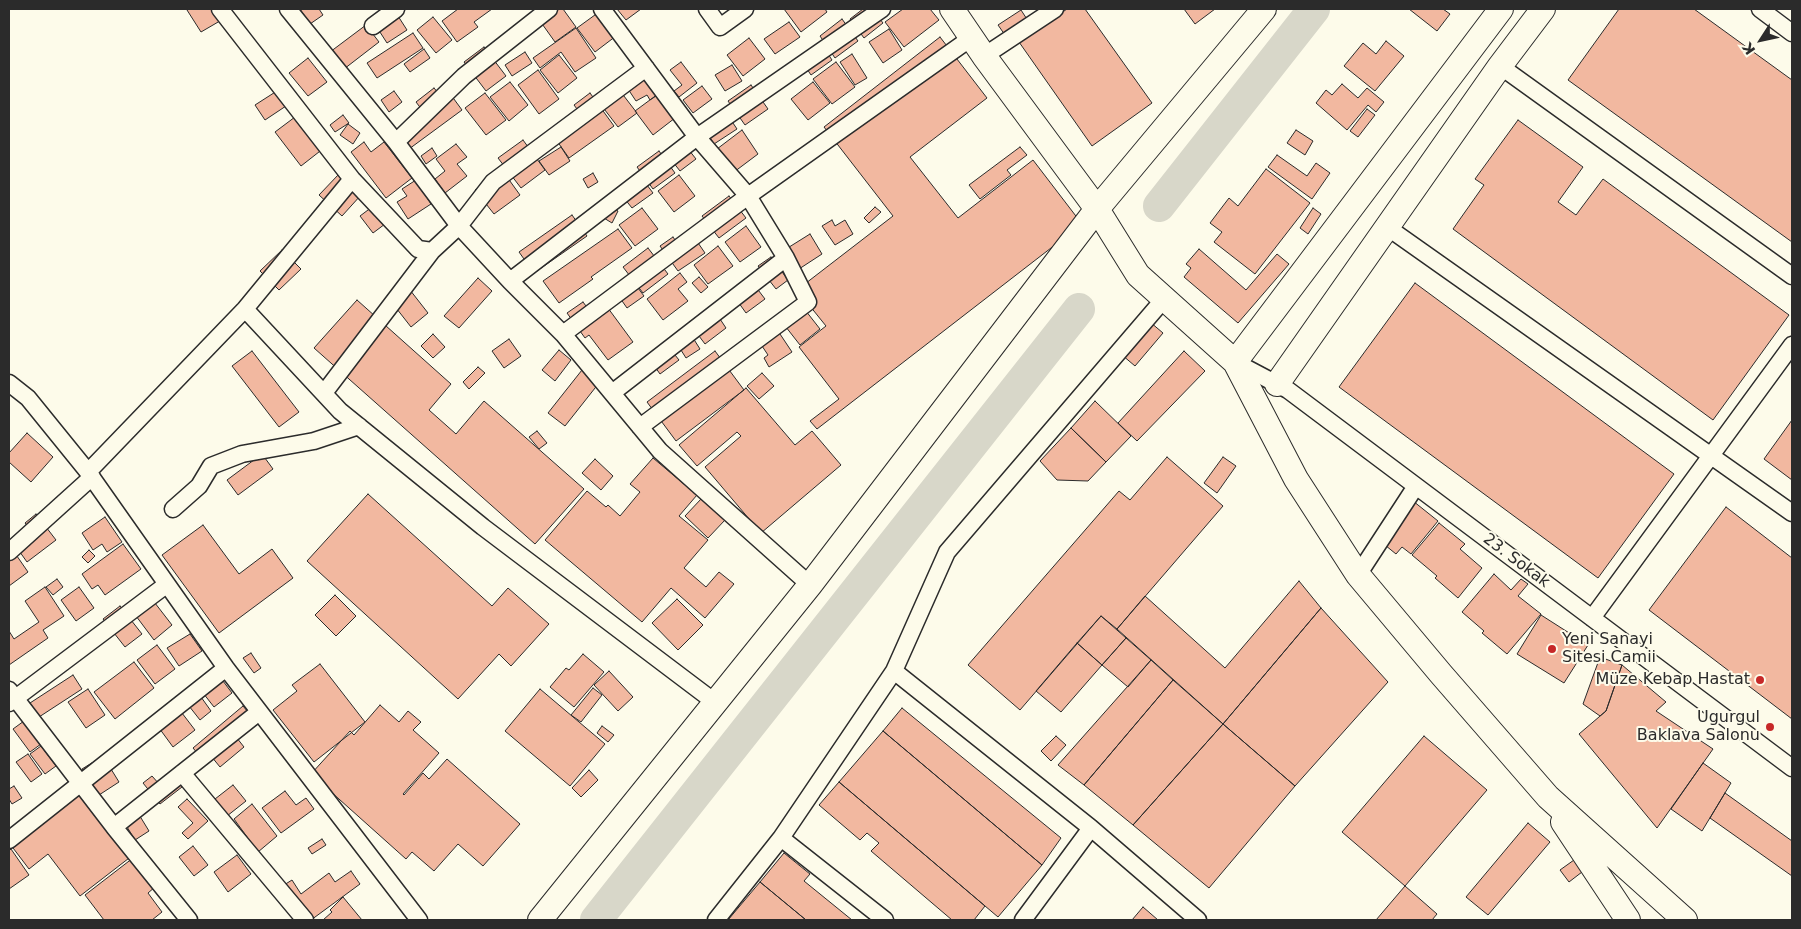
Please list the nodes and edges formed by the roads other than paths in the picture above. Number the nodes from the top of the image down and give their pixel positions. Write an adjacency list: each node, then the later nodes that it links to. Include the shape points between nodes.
1 (220, 9): 22 (street)
2 (288, 9): 21 (street)
3 (396, 9): 15 (street)
4 (549, 9): 21 (street, via 464,76)
5 (602, 9): 19 (street)
6 (707, 9): 7 (street, via 720,27)
7 (745, 9)
8 (882, 9): 20 (street)
9 (952, 9): 17 (street)
10 (1055, 9): 17 (street)
11 (1264, 9): 24 (street)
12 (1501, 9): 35 (street)
13 (1543, 9): 18 (street)
14 (1760, 9): 16 (street)
15 (373, 26)
16 (1792, 33)
17 (978, 47): 23 (street); 24 (street)
18 (1500, 66): 26 (street); 29 (street)
19 (646, 68): 20 (street); 25 (street, via 494,182)
20 (697, 137): 23 (street); 30 (street)
21 (396, 142): 25 (street)
22 (352, 178): 27 (street, via 418,249); 32 (street)
23 (748, 196): 28 (street); 33 (street)
24 (1097, 209): 31 (street, via 1138,275); 50 (street)
25 (460, 226): 27 (street); 30 (street)
26 (1387, 227): 37 (street); 42 (street)
27 (432, 251): 38 (street)
28 (786, 258): 39 (street); 41 (street, via 808,302)
29 (1792, 276)
30 (510, 281): 33 (street)
31 (1164, 299): 35 (street); 53 (street, via 947,552)
32 (245, 309): 38 (street); 43 (street)
33 (562, 334): 39 (street)
34 (1792, 345): 42 (street)
35 (1235, 362): 37 (street, 23. Sokak); 48 (street, via 1296,479)
36 (9, 383): 43 (street, via 28,398)
37 (1277, 384): 44 (street, 23. Sokak)
38 (324, 393): 40 (street)
39 (612, 393): 41 (street)
40 (359, 426): 45 (street, via 314,441 242,454 211,466 199,486); 55 (street, via 483,527)
41 (640, 427): 50 (street, via 660,451)
42 (1711, 456): 46 (street); 51 (street)
43 (90, 474): 47 (street); 49 (street)
44 (1416, 486): 48 (street); 51 (street, 23. Sokak)
45 (173, 509)
46 (1792, 513)
47 (9, 552)
48 (1358, 575): 60 (street)
49 (166, 585): 52 (street); 54 (street)
50 (810, 585): 55 (street)
51 (1592, 618): 57 (street, 23. Sokak)
52 (226, 668): 56 (street); 59 (street)
53 (894, 671): 62 (street); 63 (street)
54 (11, 697): 59 (street)
55 (716, 703): 68 (street)
56 (259, 712): 58 (street); 67 (street)
57 (1792, 768)
58 (182, 774): 61 (street); 66 (street)
59 (81, 783): 61 (street); 64 (street)
60 (1548, 797): 73 (street); 74 (street)
61 (114, 827): 65 (street)
62 (1090, 828): 71 (street); 72 (street)
63 (781, 838): 69 (street); 70 (street)
64 (9, 840)
65 (189, 920)
66 (305, 920)
67 (419, 920)
68 (540, 920)
69 (716, 920)
70 (885, 920)
71 (1023, 920)
72 (1198, 920)
73 (1628, 920)
74 (1684, 920)

